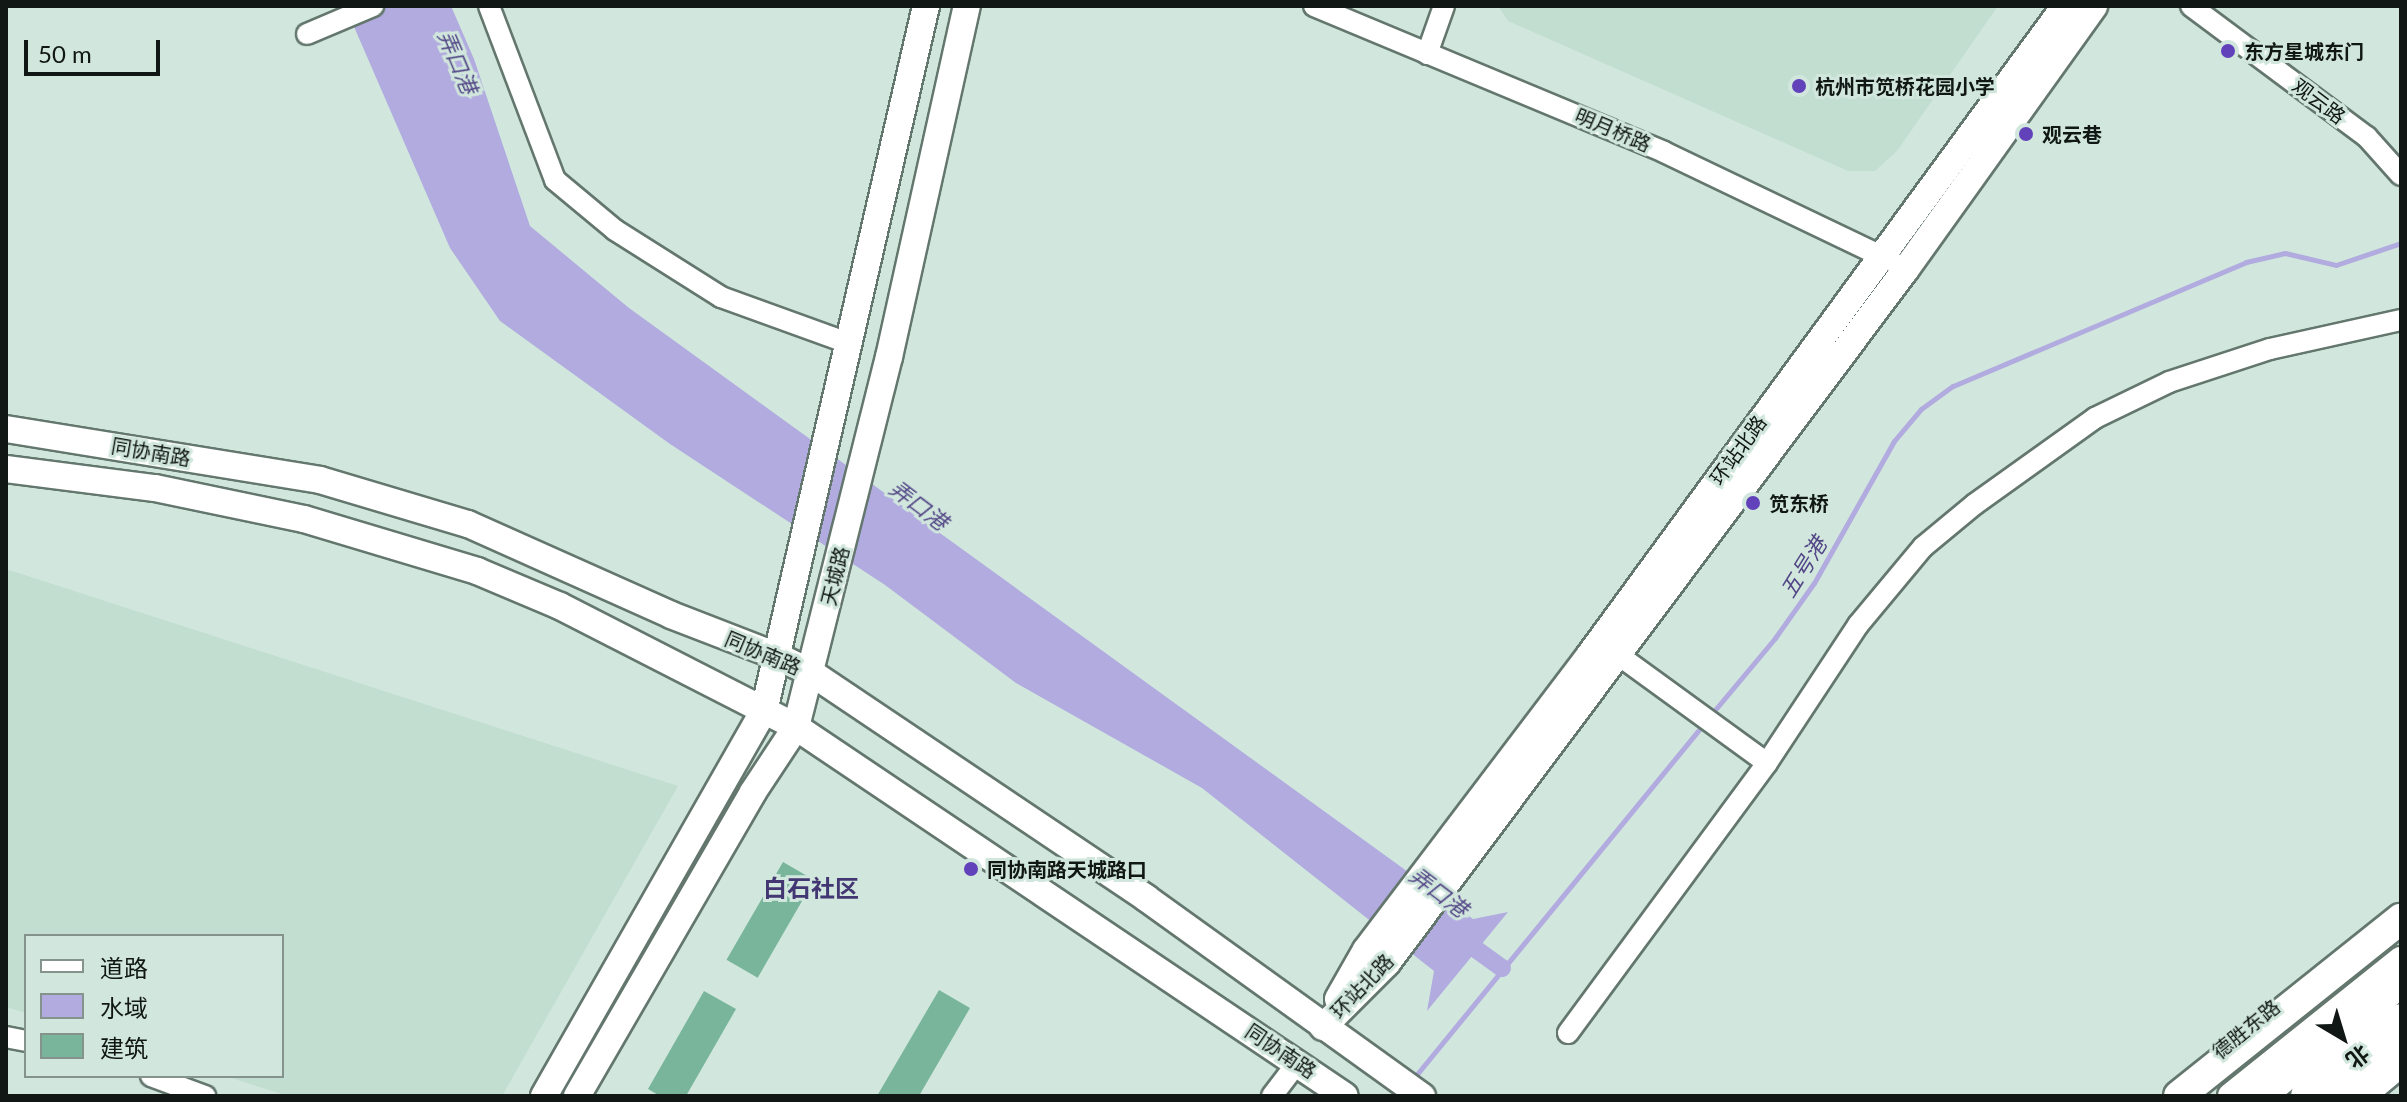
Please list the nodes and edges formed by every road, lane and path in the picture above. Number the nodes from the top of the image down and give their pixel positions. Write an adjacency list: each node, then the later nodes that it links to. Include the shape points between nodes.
1 (373, 6): 10 (street)
2 (489, 6): 16 (street, via 555,180 615,230 721,297)
3 (926, 6): 16 (main road, 天城路)
4 (967, 6): 21 (main road, 天城路)
5 (1314, 6): 11 (street, 明月桥路)
6 (1444, 6): 11 (street)
7 (2065, 6): 13 (main road, 环站北路)
8 (2094, 6): 14 (main road, 环站北路)
9 (2191, 6): 12 (street, 观云路, via 2367,137)
10 (307, 34)
11 (1427, 54): 13 (street, 明月桥路, via 1664,152)
12 (2401, 175)
13 (1880, 255): 14 (street, 明月桥路); 19 (main road, 环站北路)
14 (1906, 269): 19 (main road, 环站北路)
15 (2401, 320): 24 (street, via 2255,354 2169,382 2095,418 1923,547 1858,625)
16 (851, 344): 20 (main road, 天城路)
17 (6, 429): 20 (main road, 同协南路, via 320,480 468,524)
18 (6, 469): 22 (main road, 同协南路, via 155,488 304,519 477,571 560,606)
19 (1617, 655): 24 (street); 31 (main road, 环站北路, via 1446,864)
20 (777, 656): 21 (main road, 同协南路); 22 (main road, 天城路)
21 (810, 672): 23 (main road, 天城路); 31 (main road, 同协南路, via 1146,898)
22 (764, 711): 23 (main road, 同协南路); 38 (main road, 天城路)
23 (796, 727): 35 (main road, 同协南路); 39 (main road, 天城路)
24 (1767, 763): 32 (street)
25 (2401, 901): 43 (main road, 德胜东路)
26 (2401, 919): 44 (highway)
27 (2401, 940): 45 (highway)
28 (2401, 960): 46 (main road)
29 (2401, 982): 47 (highway)
30 (2401, 1019): 48 (highway)
31 (1323, 1027): 42 (main road, 同协南路)
32 (1568, 1033)
33 (2401, 1039): 49 (main road)
34 (2401, 1061): 50 (highway)
35 (1298, 1062): 40 (street); 41 (main road, 同协南路)
36 (156, 1078): 37 (street)
37 (205, 1096)
38 (544, 1096)
39 (577, 1096)
40 (1272, 1096)
41 (1345, 1096)
42 (1422, 1096)
43 (2164, 1096)
44 (2179, 1096)
45 (2201, 1096)
46 (2231, 1096)
47 (2260, 1096)
48 (2306, 1096)
49 (2332, 1096)
50 (2359, 1096)

